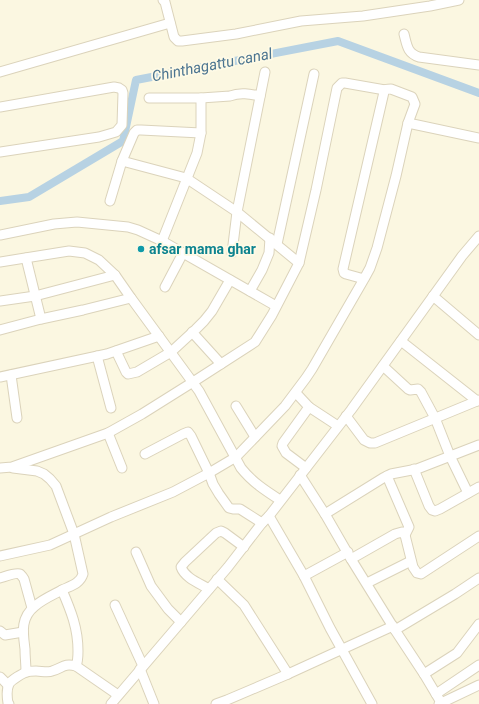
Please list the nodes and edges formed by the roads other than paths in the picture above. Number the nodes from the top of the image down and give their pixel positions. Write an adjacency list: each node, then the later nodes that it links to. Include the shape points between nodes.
1 (459, 0): 3 (street, via 363,16 301,21 236,34 182,41 174,37)
2 (166, 1): 3 (street)
3 (170, 23): 6 (street)
4 (404, 34): 5 (street, via 409,51 413,55)
5 (479, 65)
6 (0, 72)
7 (265, 72): 10 (street)
8 (314, 74): 25 (street)
9 (385, 90): 14 (street, via 391,89 412,97 415,104); 30 (street, via 345,83 337,88); 32 (street, via 342,269 346,274)
10 (260, 96): 12 (street, via 243,93); 21 (street)
11 (149, 98): 12 (street)
12 (201, 98): 15 (street)
13 (0, 107): 17 (street, via 114,87 124,93 122,125 112,134)
14 (408, 123): 16 (street); 32 (street, via 377,248)
15 (201, 133): 18 (street, via 137,130); 19 (street, via 197,153)
16 (479, 138)
17 (0, 152)
18 (122, 160): 19 (street); 20 (street)
19 (186, 178): 21 (street); 24 (street)
20 (110, 201)
21 (238, 212): 25 (street); 27 (street)
22 (0, 235): 24 (street, via 77,222 128,227)
23 (479, 236): 37 (street)
24 (162, 240): 26 (street)
25 (273, 241): 30 (street); 35 (street, via 262,270)
26 (183, 253): 33 (street); 34 (street)
27 (232, 253)
28 (26, 258): 29 (street); 31 (street, via 69,251 85,253 99,260); 36 (street)
29 (0, 262)
30 (299, 263): 40 (street)
31 (115, 275): 36 (street); 38 (street)
32 (364, 279): 55 (street)
33 (230, 280): 35 (street); 43 (street, via 212,311)
34 (165, 288)
35 (250, 291): 40 (street)
36 (35, 296): 39 (street); 41 (street)
37 (433, 296): 44 (street); 46 (street)
38 (131, 298): 41 (street); 45 (street)
39 (0, 301)
40 (276, 306): 50 (street, via 255,342)
41 (41, 319): 42 (street)
42 (0, 330)
43 (192, 332): 48 (street); 50 (street)
44 (479, 335)
45 (159, 336): 47 (street); 48 (street)
46 (400, 341): 51 (street); 56 (street)
47 (116, 351): 48 (street, via 128,374 137,372); 49 (street)
48 (171, 352): 54 (street)
49 (97, 356): 52 (street); 59 (street)
50 (221, 364): 54 (street)
51 (383, 366): 60 (street); 62 (street, via 408,389 421,392)
52 (11, 375): 53 (street); 61 (street)
53 (0, 377)
54 (193, 382): 64 (street); 69 (street)
55 (296, 393): 58 (street); 65 (street)
56 (478, 401): 62 (street)
57 (236, 406): 65 (street)
58 (309, 407): 63 (street); 74 (street, via 282,446)
59 (111, 408)
60 (346, 416): 62 (street, via 364,440 370,443); 63 (street)
61 (17, 418)
62 (435, 418): 68 (street)
63 (338, 426): 74 (street)
64 (108, 433): 70 (street); 72 (street)
65 (255, 437): 69 (street)
66 (479, 445): 68 (street)
67 (145, 454): 75 (street, via 188,432)
68 (450, 456): 73 (street); 78 (street)
69 (236, 457): 75 (street); 79 (street, via 254,482)
70 (12, 467): 71 (street); 83 (street, via 37,471 50,479 56,486)
71 (0, 468)
72 (122, 468)
73 (414, 470): 76 (street); 78 (street, via 432,510 440,509)
74 (303, 471): 79 (street); 80 (street)
75 (209, 473): 82 (street, via 229,508 243,510); 83 (street, via 173,492)
76 (387, 476): 80 (street); 84 (street, via 409,527)
77 (479, 487): 78 (street)
78 (468, 494)
79 (280, 500): 81 (street)
80 (325, 514): 89 (street)
81 (269, 516): 82 (street); 91 (street)
82 (262, 523): 86 (street)
83 (74, 534): 88 (street, via 50,546); 96 (street, via 83,574 78,583)
84 (405, 535): 89 (street, via 402,532 395,534); 90 (street)
85 (479, 536): 90 (street, via 421,574 414,570)
86 (244, 547): 94 (street); 97 (street, via 221,531 185,562 181,567 183,572)
87 (136, 552): 100 (street, via 151,586)
88 (0, 556)
89 (350, 556): 91 (street); 95 (street)
90 (411, 561): 95 (street)
91 (304, 576): 105 (street)
92 (0, 578): 99 (street, via 20,574 24,579)
93 (479, 578): 102 (street, via 456,594)
94 (217, 579): 97 (street); 110 (street, via 244,605)
95 (367, 583): 102 (street)
96 (62, 590): 99 (street); 107 (street, via 77,630)
97 (209, 590): 100 (street)
98 (115, 605): 108 (street)
99 (32, 608): 104 (street, via 26,617)
100 (181, 622): 108 (street)
101 (479, 624): 111 (street, via 456,653)
102 (394, 628): 105 (street); 111 (street)
103 (0, 631): 104 (street, via 5,635)
104 (23, 632): 109 (street)
105 (342, 650): 110 (street); 122 (street)
106 (479, 665): 115 (street)
107 (76, 666): 109 (street, via 66,665 48,672); 116 (street)
108 (142, 668): 116 (street); 120 (street)
109 (26, 672): 113 (street)
110 (288, 674): 117 (street)
111 (424, 674): 115 (street)
112 (0, 677): 113 (street)
113 (8, 685): 118 (street)
114 (479, 685): 123 (street)
115 (436, 694): 123 (street)
116 (118, 695): 119 (street)
117 (228, 702): 121 (street)
118 (7, 704)
119 (110, 704)
120 (154, 704)
121 (216, 704)
122 (372, 704)
123 (441, 704)

